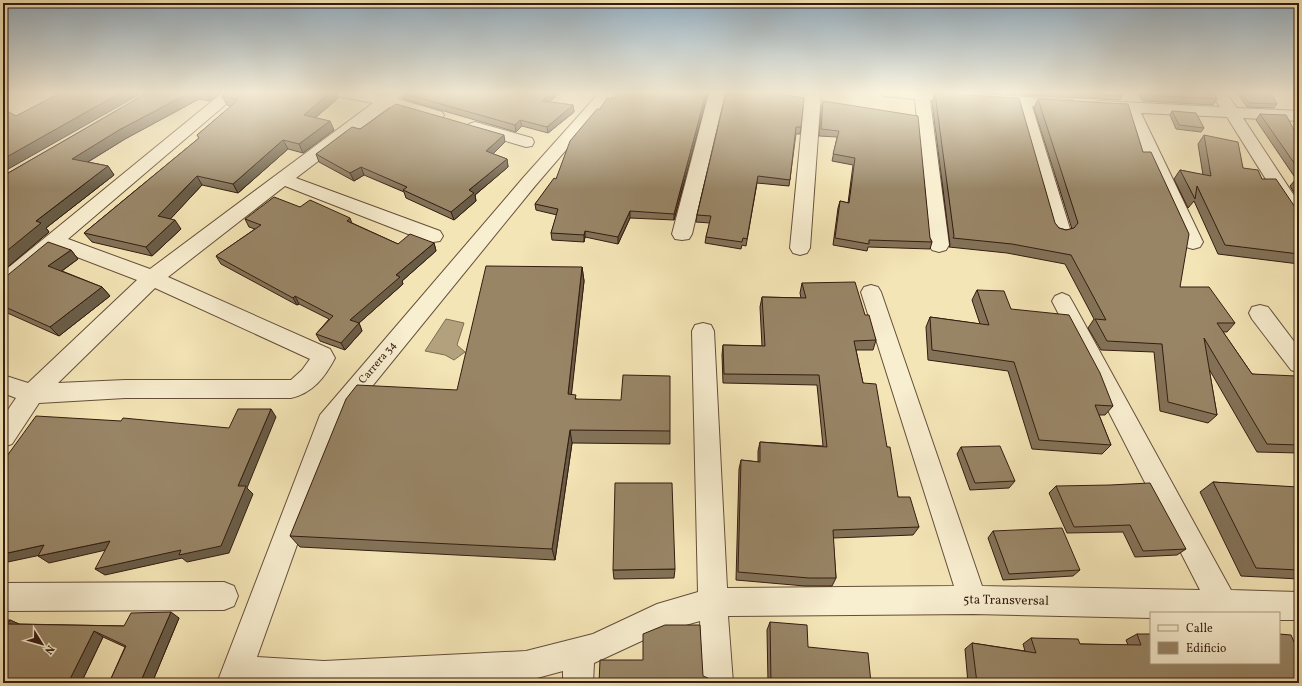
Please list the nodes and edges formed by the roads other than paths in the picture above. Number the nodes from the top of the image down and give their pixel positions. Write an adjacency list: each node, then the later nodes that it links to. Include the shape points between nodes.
1 (193, 125): 17 (street)
2 (355, 125): 12 (street)
3 (469, 125): 11 (street)
4 (579, 125): 38 (street, Carrera 34, via 329,422)
5 (708, 125): 15 (street)
6 (810, 125): 20 (street)
7 (926, 125): 19 (street)
8 (1029, 125): 14 (street)
9 (1139, 125): 18 (street)
10 (1240, 125): 13 (street)
11 (526, 142)
12 (283, 179): 16 (street); 21 (street)
13 (1299, 217)
14 (1061, 232)
15 (682, 234)
16 (434, 236)
17 (54, 241): 21 (street); 22 (street)
18 (1193, 242)
19 (940, 245)
20 (800, 248)
21 (152, 278): 29 (street); 29 (street, via 324,358 296,389 125,389)
22 (3, 283)
23 (871, 292): 33 (street)
24 (1062, 301): 35 (street)
25 (1260, 313): 27 (street)
26 (703, 331): 34 (street)
27 (1299, 364)
28 (3, 384): 29 (street)
29 (32, 394): 30 (street)
30 (3, 437)
31 (224, 596): 32 (street)
32 (3, 597)
33 (972, 600): 34 (street, 5ta Transversal); 35 (street, 5ta Transversal)
34 (713, 602): 37 (street, 5ta Transversal, via 657,619 596,648); 40 (street)
35 (1223, 605): 36 (street, 5ta Transversal)
36 (1299, 606)
37 (580, 652): 38 (street, 5ta Transversal, via 526,666 324,676); 39 (street)
38 (234, 677)
39 (578, 683)
40 (718, 683)

